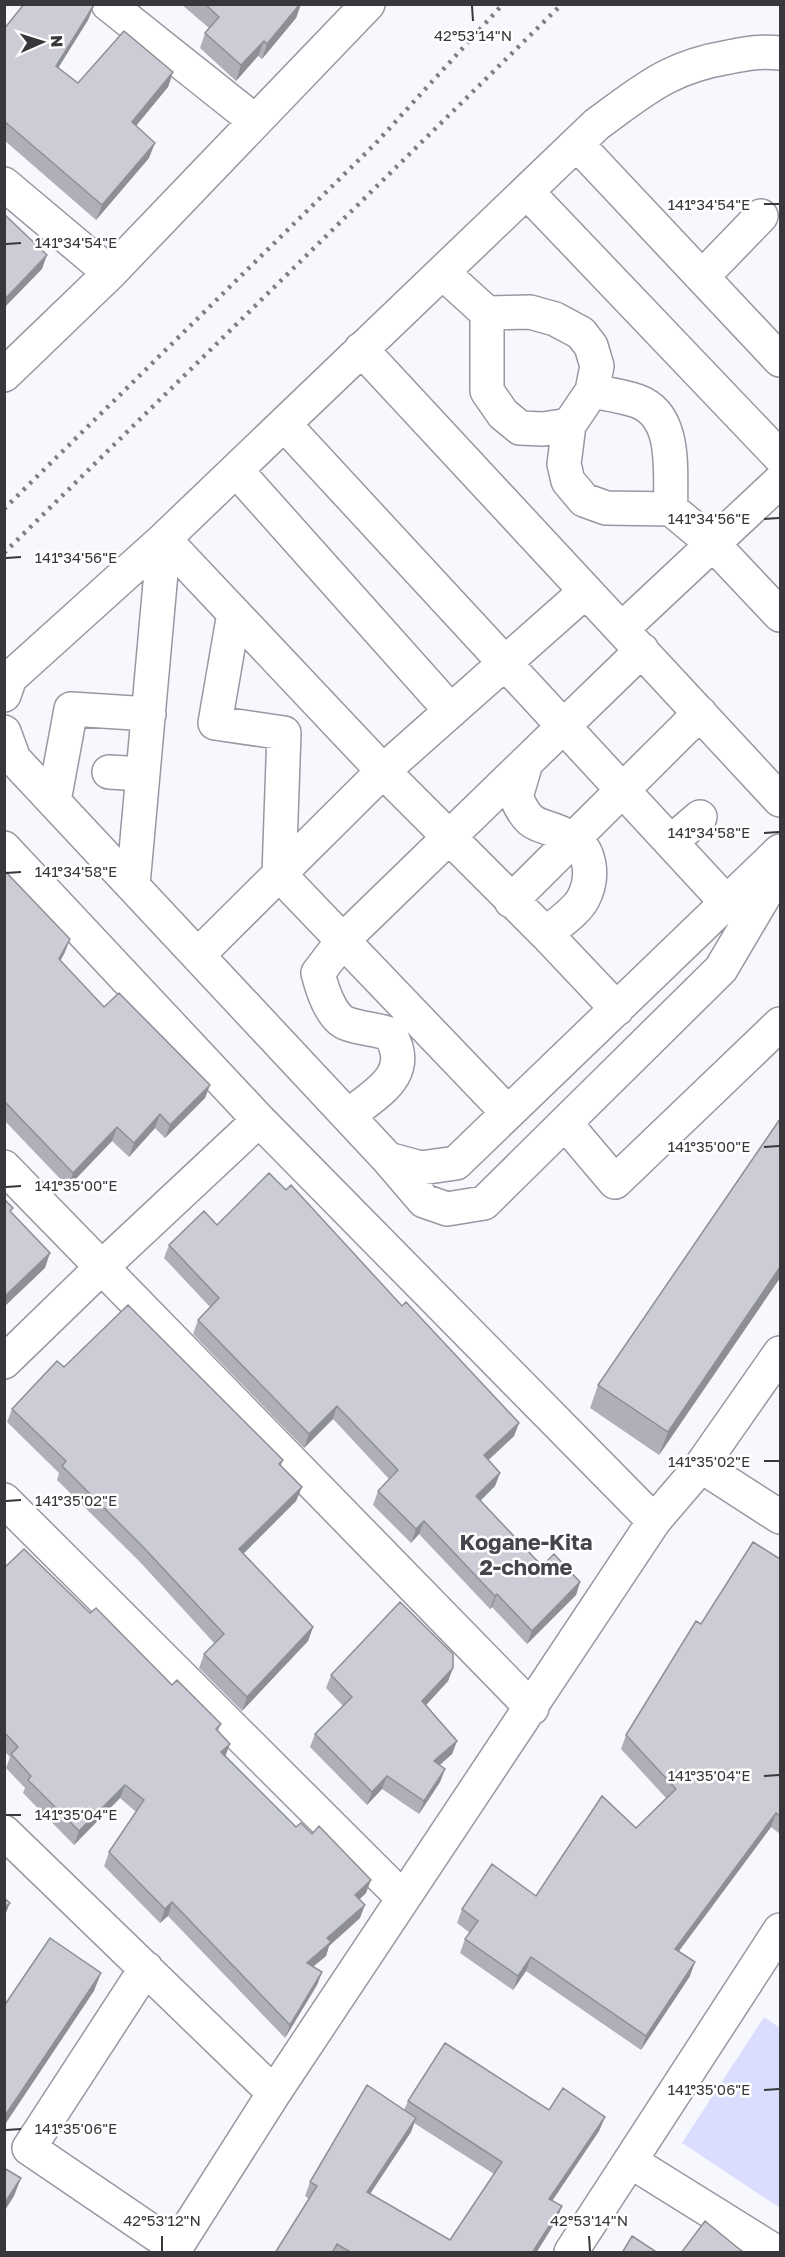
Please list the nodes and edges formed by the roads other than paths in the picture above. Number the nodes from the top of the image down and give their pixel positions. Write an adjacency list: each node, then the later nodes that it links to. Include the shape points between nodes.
1 (108, 4): 4 (street)
2 (361, 7): 4 (street)
3 (774, 59): 5 (street, via 695,63 657,80 597,124)
4 (255, 121): 9 (street)
5 (577, 144): 7 (street); 11 (street)
6 (4, 184): 9 (street)
7 (528, 193): 10 (street); 19 (street)
8 (761, 216): 11 (street)
9 (110, 273): 15 (street)
10 (443, 273): 12 (street); 13 (street)
11 (702, 277): 14 (street)
12 (487, 314): 16 (street, via 530,312 555,319 581,333 591,346 597,366); 18 (street, via 487,391 503,414 520,428)
13 (362, 349): 17 (street); 25 (street)
14 (780, 360)
15 (4, 375)
16 (592, 391): 18 (street); 22 (street, via 639,402 656,414 669,440)
17 (284, 424): 20 (street); 29 (street)
18 (568, 425): 22 (street, via 564,464 568,481 584,500 606,508)
19 (780, 457)
20 (236, 470): 23 (street); 31 (street)
21 (780, 481): 24 (street)
22 (671, 509): 24 (street)
23 (164, 539): 26 (street); 30 (street, via 10,678); 33 (street)
24 (713, 544): 27 (street); 28 (street)
25 (586, 591): 28 (street); 29 (street)
26 (234, 613): 37 (street); 50 (street, via 215,723 284,733)
27 (780, 615)
28 (632, 640): 32 (street); 34 (street)
29 (506, 662): 31 (street); 34 (street)
30 (4, 695)
31 (451, 711): 37 (street)
32 (700, 713): 40 (street); 41 (street)
33 (149, 714): 39 (street); 42 (street, via 71,709)
34 (564, 726): 36 (street); 40 (street)
35 (4, 732): 42 (street, via 14,759)
36 (526, 763): 44 (street); 45 (street, via 516,797 524,816 535,826)
37 (383, 771): 44 (street); 50 (street)
38 (109, 772): 39 (street)
39 (143, 774): 51 (street)
40 (623, 790): 45 (street); 46 (street)
41 (780, 800)
42 (54, 801): 51 (street)
43 (700, 816): 46 (street)
44 (449, 838): 52 (street); 55 (street)
45 (573, 839): 52 (street); 54 (street, via 587,855 590,872 583,900)
46 (671, 842): 53 (street)
47 (4, 848): 61 (street)
48 (780, 851): 53 (street)
49 (780, 869): 62 (street, via 721,969)
50 (279, 874): 55 (street); 56 (street)
51 (134, 885): 56 (street)
52 (511, 901): 54 (street)
53 (727, 903): 57 (street)
54 (546, 934): 57 (street)
55 (343, 940): 59 (street); 60 (street, via 318,973 322,989 334,1012 346,1024 390,1034 399,1049 398,1068 387,1083)
56 (199, 954): 60 (street)
57 (617, 1009): 59 (street)
58 (780, 1024): 62 (street, via 615,1182)
59 (508, 1113): 63 (street, via 456,1163 421,1168)
60 (348, 1116): 63 (street)
61 (259, 1120): 65 (street); 71 (street)
62 (565, 1123): 63 (street, via 484,1203 447,1209 424,1201)
63 (388, 1159)
64 (4, 1167): 65 (street)
65 (103, 1266): 67 (street); 72 (street)
66 (780, 1353): 68 (street)
67 (4, 1362)
68 (701, 1466): 70 (street); 71 (street)
69 (4, 1500): 74 (street)
70 (780, 1517)
71 (654, 1521): 72 (street)
72 (532, 1708): 74 (street)
73 (4, 1832): 76 (street)
74 (403, 1898): 77 (street)
75 (780, 1930): 78 (street)
76 (146, 1968): 77 (street); 79 (street, via 29,2148)
77 (274, 2093): 79 (street)
78 (630, 2161): 80 (street); 81 (street)
79 (175, 2250)
80 (572, 2253)
81 (776, 2253)

